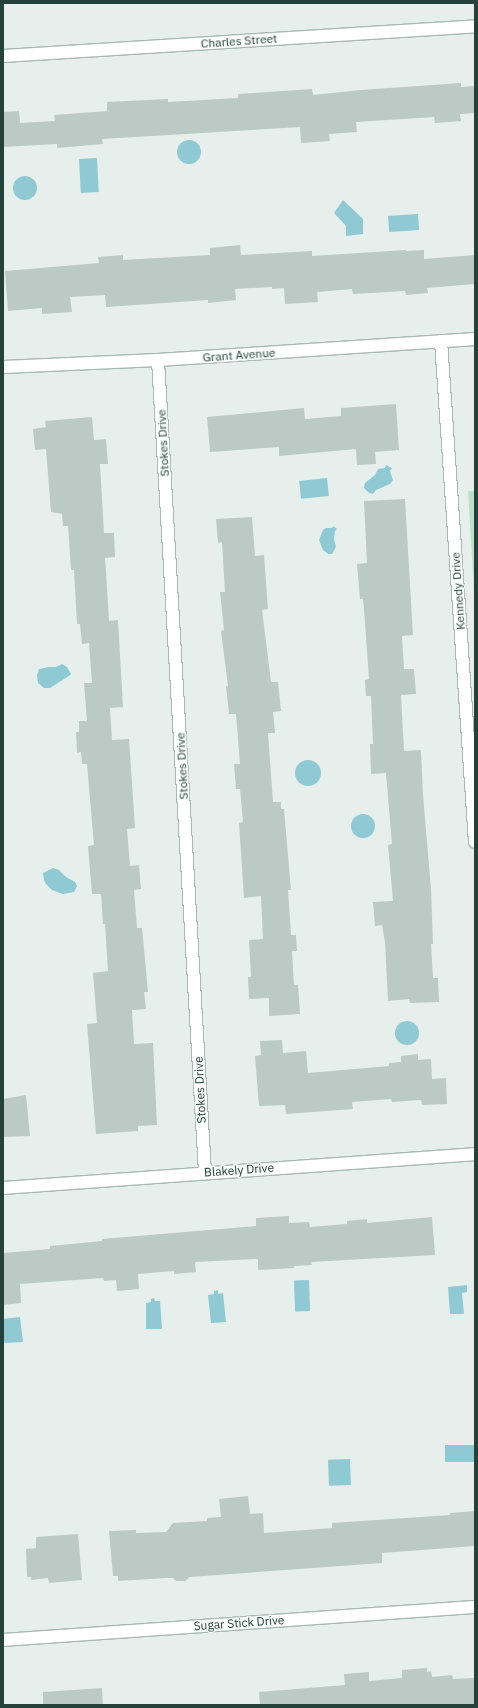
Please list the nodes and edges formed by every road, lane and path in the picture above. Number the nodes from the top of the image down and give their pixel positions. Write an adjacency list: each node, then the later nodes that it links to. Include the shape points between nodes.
1 (475, 26): 2 (street, Charles Street)
2 (3, 56)
3 (475, 339): 4 (street, Grant Avenue)
4 (441, 341): 5 (street, Grant Avenue); 7 (street, Kennedy Drive)
5 (158, 360): 6 (street, Grant Avenue); 9 (street, Stokes Drive)
6 (3, 367)
7 (475, 842)
8 (475, 1154): 9 (street, Blakely Drive)
9 (205, 1172): 10 (street, Blakely Drive)
10 (3, 1188)
11 (475, 1607): 12 (street, Sugar Stick Drive)
12 (3, 1640)

